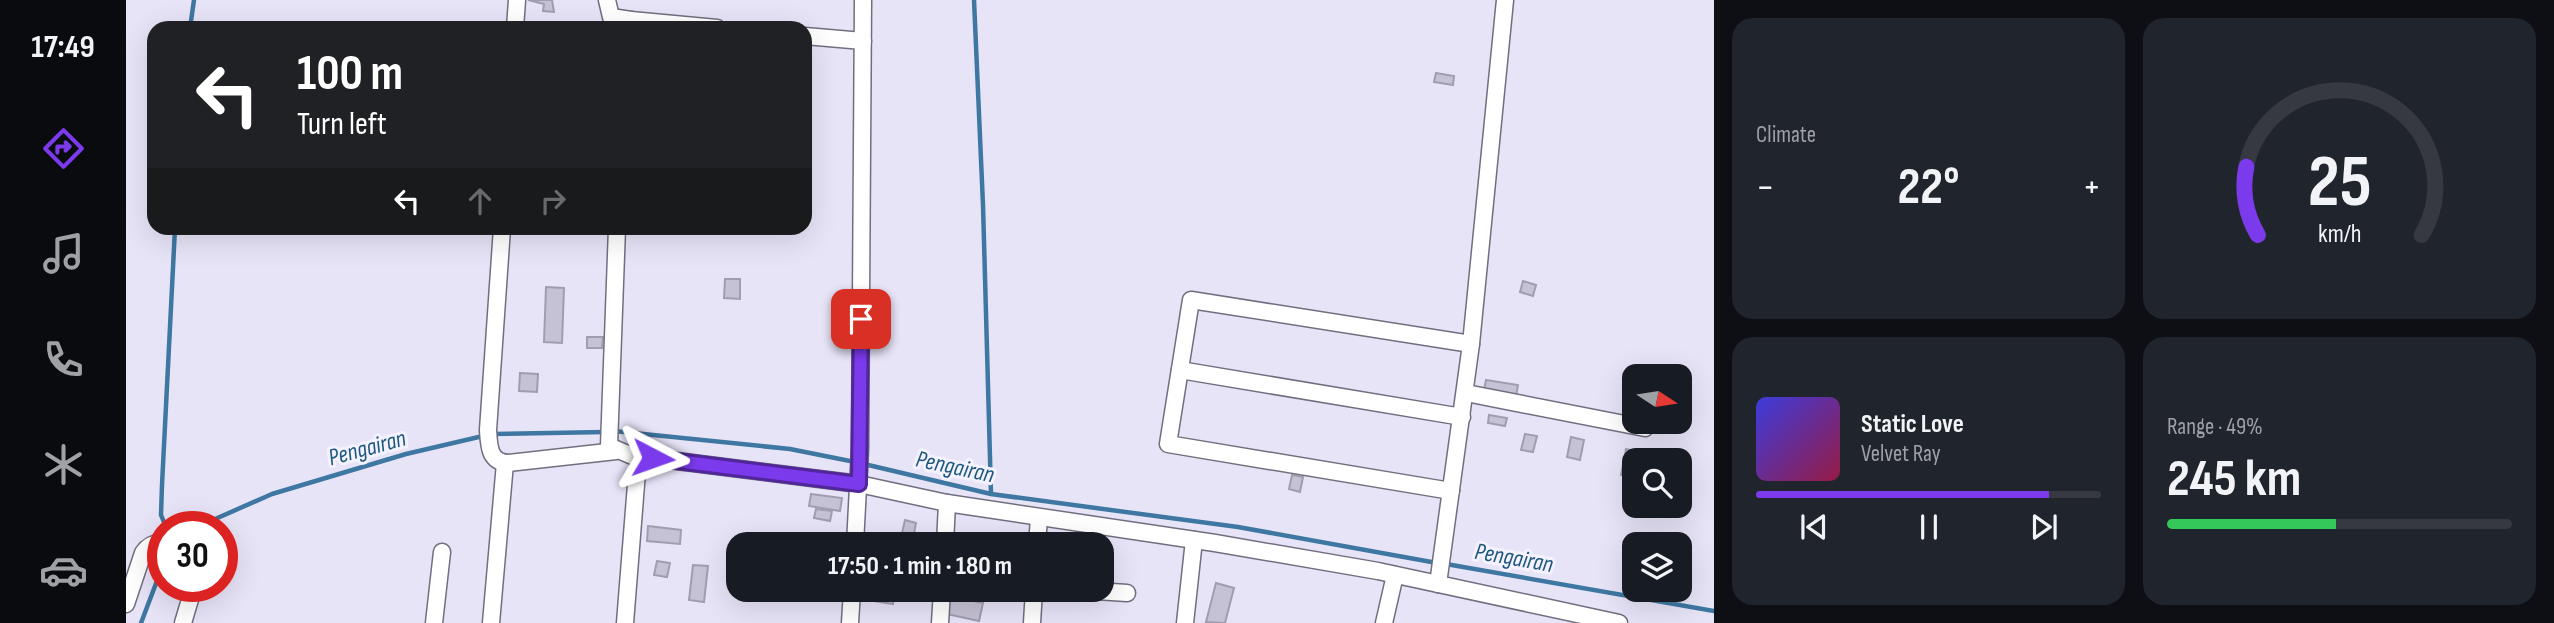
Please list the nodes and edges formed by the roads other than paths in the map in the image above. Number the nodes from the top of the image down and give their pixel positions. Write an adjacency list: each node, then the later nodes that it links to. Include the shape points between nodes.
1 (517, 0): 5 (street)
2 (607, 0): 6 (street, via 611,17)
3 (863, 0): 8 (street)
4 (1505, 0): 11 (street)
5 (516, 21)
6 (622, 21)
7 (812, 37): 8 (street)
8 (863, 41): 19 (street)
9 (502, 235): 18 (street, via 488,435 492,456)
10 (617, 235): 16 (street)
11 (1471, 344): 12 (street, via 1191,300); 13 (street)
12 (1180, 370): 14 (street); 20 (street, via 1168,444)
13 (1465, 393): 14 (street); 15 (street)
14 (1462, 417): 20 (street)
15 (1622, 424)
16 (611, 437): 17 (street); 18 (street)
17 (644, 461): 19 (street, via 667,458); 41 (street, via 637,472)
18 (505, 463): 40 (street)
19 (859, 480): 21 (street); 23 (street)
20 (1451, 491): 30 (street)
21 (947, 503): 22 (street); 24 (street)
22 (1039, 518): 25 (street); 26 (street)
23 (856, 532)
24 (946, 532)
25 (1038, 532)
26 (1194, 540): 29 (street); 45 (street)
27 (147, 547): 37 (street)
28 (442, 552): 39 (street)
29 (1395, 575): 30 (street); 46 (street)
30 (1438, 584): 47 (street)
31 (1114, 592): 32 (street)
32 (1127, 593)
33 (189, 602): 38 (street)
34 (851, 602): 42 (street)
35 (941, 602): 43 (street)
36 (1033, 602): 44 (street)
37 (126, 604)
38 (183, 623)
39 (434, 623)
40 (491, 623)
41 (625, 623)
42 (850, 623)
43 (940, 623)
44 (1032, 623)
45 (1185, 623)
46 (1384, 623)
47 (1619, 623)

